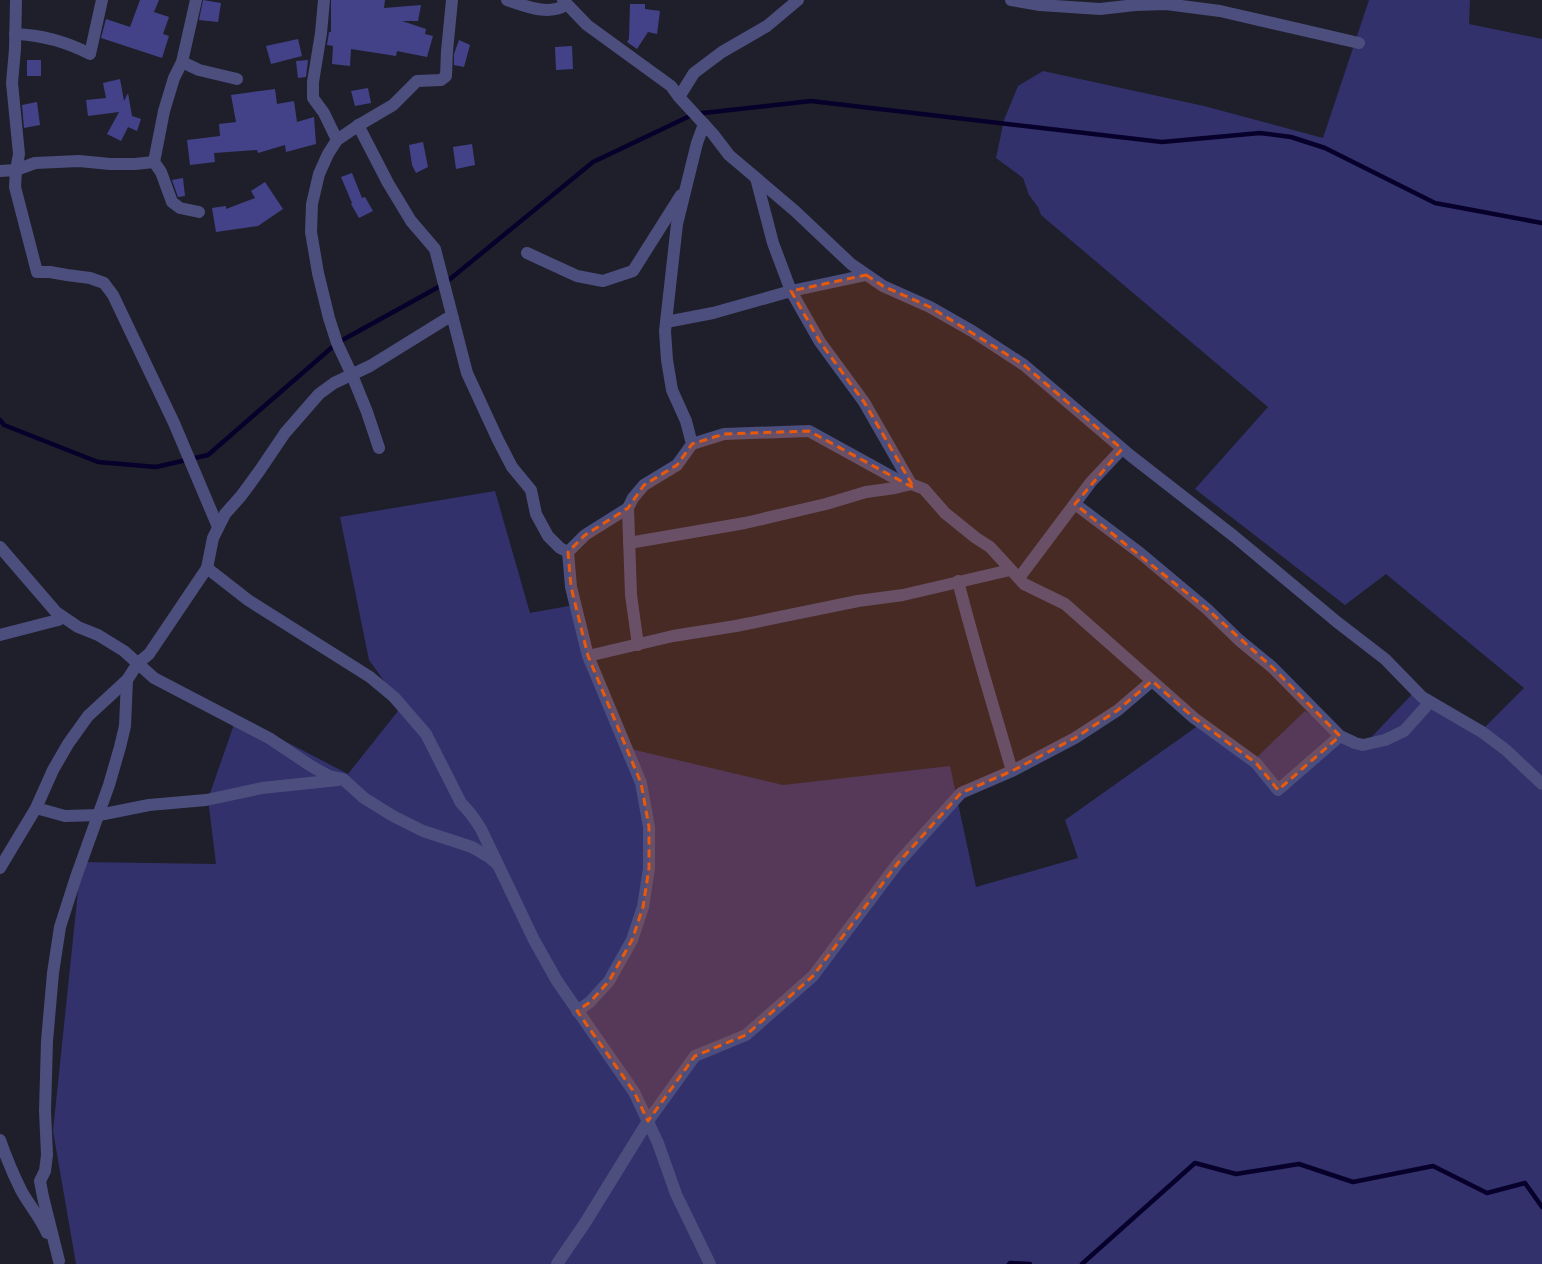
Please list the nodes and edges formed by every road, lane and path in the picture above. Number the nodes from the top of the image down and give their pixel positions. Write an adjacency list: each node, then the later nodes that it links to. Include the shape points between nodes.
1 (16, 0): 12 (street)
2 (102, 0): 12 (street, via 90,54 36,34)
3 (196, 0): 14 (street)
4 (324, 0): 19 (street, via 313,98)
5 (452, 0): 18 (street, via 446,76 441,80 417,81 393,105)
6 (507, 0): 9 (street, via 548,11 560,9)
7 (798, 0): 16 (street, via 768,26 722,52 694,73)
8 (1011, 0): 10 (street, via 1040,5 1100,9)
9 (564, 2): 16 (street, via 587,25 671,86)
10 (1165, 2): 11 (street)
11 (1221, 6): 13 (street)
12 (15, 34): 21 (street, via 12,83 19,154)
13 (1359, 43)
14 (182, 62): 15 (street, via 199,70); 20 (street, via 164,111)
15 (237, 79)
16 (679, 97): 17 (street)
17 (704, 124): 23 (street, via 730,156); 24 (street)
18 (358, 125): 19 (street); 29 (street, via 411,221 435,249)
19 (338, 140): 31 (street, via 319,174 312,204 311,232 329,318)
20 (154, 162): 21 (street, via 36,163); 25 (street, via 161,172 172,202 180,208)
21 (16, 170): 22 (street); 38 (street, via 15,187 37,272 90,278 104,283 113,295 174,423)
22 (0, 171)
23 (756, 178): 27 (street); 28 (street, via 773,243)
24 (687, 186): 26 (street, via 633,271 603,281 577,276); 30 (street, via 677,224)
25 (199, 212)
26 (527, 253)
27 (866, 275): 28 (street); 34 (street, via 883,286 930,307 1024,364)
28 (791, 291): 30 (street, via 713,313); 35 (street, via 820,342 864,402)
29 (453, 318): 31 (street, via 446,319); 41 (street, via 466,373 498,440 512,467 531,490 536,514 548,536)
30 (666, 322): 32 (street, via 667,360 672,390 686,421)
31 (352, 375): 33 (street); 38 (street, via 334,383 319,394 285,433 241,496 224,514)
32 (692, 444): 35 (street, via 724,434 809,431); 37 (street, via 677,465 644,485)
33 (379, 448)
34 (1122, 449): 36 (street, via 1091,482); 52 (street, via 1385,659)
35 (909, 484): 39 (street, via 866,492 745,523); 43 (street, via 924,489 945,513 990,547)
36 (1075, 504): 43 (street); 53 (street, via 1140,553 1207,609 1272,667)
37 (628, 508): 39 (street); 41 (street, via 585,535)
38 (218, 527): 42 (street)
39 (629, 543): 47 (street, via 631,595)
40 (0, 546): 45 (street, via 46,602)
41 (568, 552): 48 (street, via 571,587)
42 (207, 568): 49 (street, via 148,654); 59 (street, via 248,600 370,677 394,697 426,734 461,803 473,815 481,829)
43 (1014, 574): 44 (street); 51 (street, via 1024,584 1065,604)
44 (958, 581): 47 (street, via 904,595 858,601 736,626 672,636); 54 (street)
45 (63, 617): 46 (street); 49 (street, via 78,627 98,635)
46 (0, 635)
47 (638, 645): 48 (street)
48 (588, 656): 61 (street, via 641,783 649,827 649,868 643,907 632,940 610,980 590,1002)
49 (138, 663): 50 (street); 55 (street, via 154,678 269,738 329,776)
50 (128, 680): 57 (street, via 88,716 53,770); 58 (street, via 125,726)
51 (1152, 681): 53 (street, via 1194,718 1256,763 1278,790); 54 (street, via 1118,710 1075,738)
52 (1430, 702): 53 (street, via 1404,731 1385,740 1363,745); 56 (street, via 1482,732 1506,750)
53 (1340, 736)
54 (1012, 771): 62 (street, via 960,793 898,863 813,976 746,1035 696,1056)
55 (343, 779): 58 (street, via 262,788 206,800 149,805); 59 (street, via 364,798 393,816 423,831 472,847)
56 (1542, 784)
57 (36, 808): 58 (street, via 65,816); 60 (street)
58 (99, 815): 64 (street, via 60,927 52,973 45,1111 47,1155 45,1171 40,1181)
59 (498, 866): 61 (street, via 534,940)
60 (0, 868)
61 (577, 1010): 62 (street, via 634,1092)
62 (648, 1121): 65 (street); 66 (street, via 676,1194)
63 (0, 1140): 64 (street, via 21,1190 43,1225)
64 (59, 1263)
65 (557, 1264)
66 (710, 1264)

